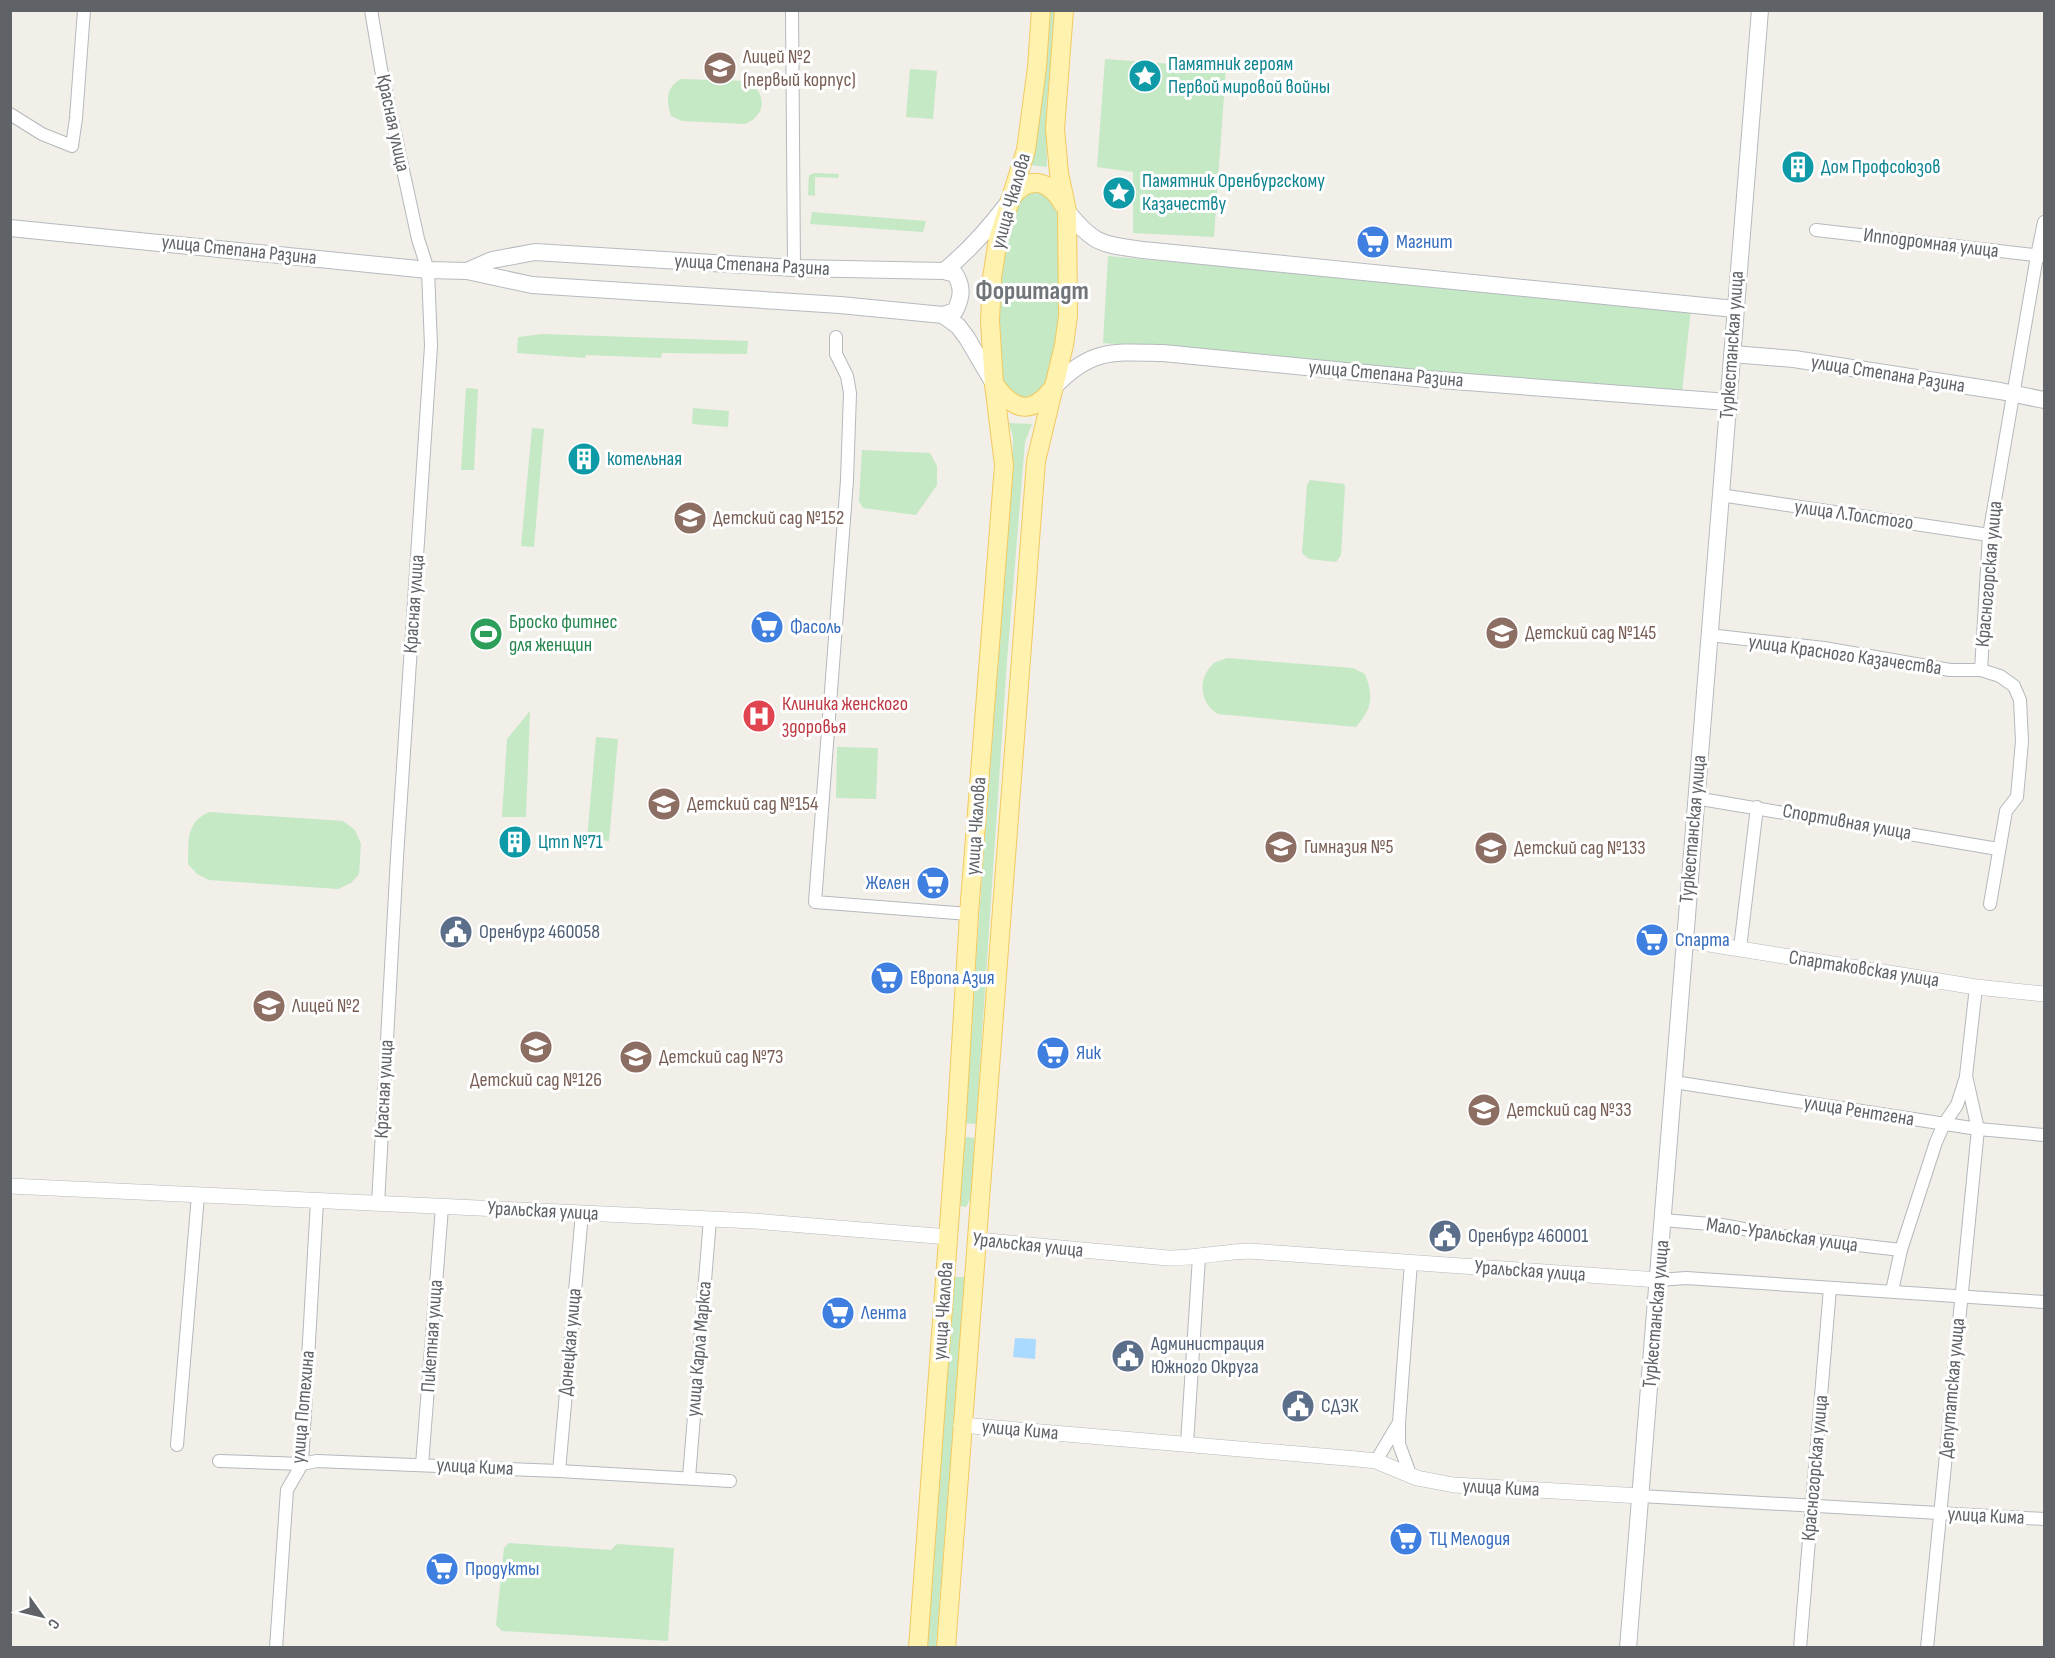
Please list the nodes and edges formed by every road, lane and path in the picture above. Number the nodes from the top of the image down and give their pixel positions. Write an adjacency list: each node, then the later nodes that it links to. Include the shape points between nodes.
1 (84, 10): 7 (street, via 72,146 42,134)
2 (371, 10): 15 (street, Красная улица, via 418,239)
3 (792, 10): 14 (street)
4 (1041, 10): 8 (main road, улица Чкалова, via 1030,128)
5 (1064, 10): 9 (main road, улица Чкалова, via 1056,129)
6 (1760, 10): 18 (main road, Туркестанская улица)
7 (10, 114)
8 (1010, 200): 9 (main road, via 1027,184 1044,184 1058,195); 16 (main road, via 964,256); 22 (main road, улица Чкалова, via 992,278)
9 (1067, 211): 18 (main road, via 1083,232 1100,242 1143,250); 23 (main road, улица Чкалова, via 1068,316)
10 (2044, 222): 13 (street, Красногорская улица)
11 (10, 228): 15 (main road, улица Степана Разина)
12 (1816, 230): 13 (street, Ипподромная улица)
13 (2041, 256): 24 (street, Красногорская улица)
14 (794, 268): 16 (main road, улица Степана Разина); 17 (main road, улица Степана Разина, via 535,252 492,260)
15 (428, 270): 17 (main road, улица Степана Разина); 50 (street, Красная улица, via 430,346)
16 (944, 271): 19 (main road, via 956,274 961,298 955,310)
17 (466, 272): 19 (main road, улица Степана Разина, via 532,285 840,304)
18 (1735, 309): 21 (main road, Туркестанская улица)
19 (944, 315): 22 (main road, via 967,338)
20 (836, 337): 35 (street, via 836,354 850,393 847,480 815,902)
21 (1732, 354): 24 (main road, улица Степана Разина, via 1794,359); 26 (main road, Туркестанская улица)
22 (994, 384): 23 (main road, via 1012,404 1025,407 1037,405); 35 (main road, улица Чкалова, via 1004,465)
23 (1055, 387): 26 (main road, улица Степана Разина, via 1092,357 1127,352); 45 (main road, улица Чкалова, via 1036,461)
24 (2014, 394): 25 (main road, улица Степана Разина); 28 (street, Красногорская улица)
25 (2044, 400)
26 (1728, 402): 27 (main road, Туркестанская улица)
27 (1720, 495): 28 (street, улица Л.Толстого); 29 (main road, Туркестанская улица)
28 (1989, 535): 30 (street, Красногорская улица)
29 (1709, 636): 30 (street, улица Красного Казачества, via 1824,648 1950,670); 31 (main road, Туркестанская улица)
30 (1981, 670): 33 (street, Красногорская улица, via 2014,686 2020,700 2022,741 2017,797 2006,812)
31 (1695, 798): 32 (street, Спортивная улица); 36 (main road, Туркестанская улица)
32 (1757, 807): 33 (street, Спортивная улица); 37 (street)
33 (1998, 849): 34 (street, Красногорская улица)
34 (1990, 904)
35 (969, 914): 44 (main road, улица Чкалова)
36 (1684, 940): 37 (street, Спартаковская улица); 41 (main road, Туркестанская улица)
37 (1740, 948): 38 (street, Спартаковская улица)
38 (1976, 987): 39 (street, Спартаковская улица); 40 (street)
39 (2044, 994)
40 (1966, 1076): 42 (street, via 1958,1105); 43 (street)
41 (1674, 1082): 42 (street, улица Рентгена); 54 (main road, Туркестанская улица)
42 (1944, 1124): 43 (street, улица Рентгена); 57 (street)
43 (1978, 1129): 46 (street, улица Рентгена); 63 (street, Депутатская улица)
44 (956, 1130): 45 (main road); 55 (main road, улица Чкалова)
45 (986, 1132): 56 (main road, улица Чкалова)
46 (2044, 1135)
47 (10, 1186): 48 (street, Уральская улица)
48 (198, 1195): 49 (street, Уральская улица); 68 (street)
49 (317, 1201): 50 (street, Уральская улица); 71 (street, улица Потехина)
50 (378, 1204): 51 (street, Уральская улица)
51 (441, 1207): 52 (street, Уральская улица); 72 (street, Пикетная улица)
52 (582, 1213): 53 (street, Уральская улица); 73 (street, Донецкая улица)
53 (710, 1219): 55 (street, Уральская улица); 75 (street, улица Карла Маркса)
54 (1663, 1220): 57 (street, Мало-Уральская улица); 60 (main road, Туркестанская улица)
55 (949, 1237): 56 (main road, Уральская улица); 82 (main road, улица Чкалова)
56 (977, 1240): 58 (street, Уральская улица, via 1168,1258); 66 (main road, улица Чкалова)
57 (1901, 1250): 62 (street)
58 (1199, 1257): 59 (street, Уральская улица, via 1249,1251); 67 (street)
59 (1411, 1262): 60 (street, Уральская улица); 65 (street)
60 (1659, 1280): 61 (street, Уральская улица, via 1686,1278); 77 (main road, Туркестанская улица)
61 (1830, 1288): 62 (street, Уральская улица); 78 (street, Красногорская улица)
62 (1892, 1291): 63 (street, Уральская улица)
63 (1960, 1297): 64 (street, Уральская улица); 79 (street, Депутатская улица)
64 (2044, 1302)
65 (1399, 1423): 70 (street); 74 (street, via 1400,1444)
66 (962, 1425): 67 (street, улица Кима); 83 (main road, улица Чкалова)
67 (1187, 1444): 70 (street, улица Кима)
68 (177, 1445)
69 (219, 1461): 71 (street, улица Кима)
70 (1376, 1461): 74 (street, улица Кима)
71 (302, 1464): 72 (street, улица Кима, via 317,1461); 81 (street, улица Потехина, via 287,1490)
72 (422, 1465): 73 (street, улица Кима)
73 (558, 1471): 75 (street, улица Кима)
74 (1410, 1474): 77 (street, улица Кима, via 1438,1483 1473,1487)
75 (689, 1478): 76 (street, улица Кима)
76 (730, 1481)
77 (1641, 1496): 78 (street, улица Кима); 84 (main road, Туркестанская улица)
78 (1812, 1505): 79 (street, улица Кима); 85 (street, Красногорская улица)
79 (1940, 1513): 80 (street, улица Кима); 86 (street, Депутатская улица)
80 (2044, 1519)
81 (276, 1647)
82 (918, 1647)
83 (946, 1647)
84 (1628, 1647)
85 (1800, 1647)
86 (1927, 1647)

